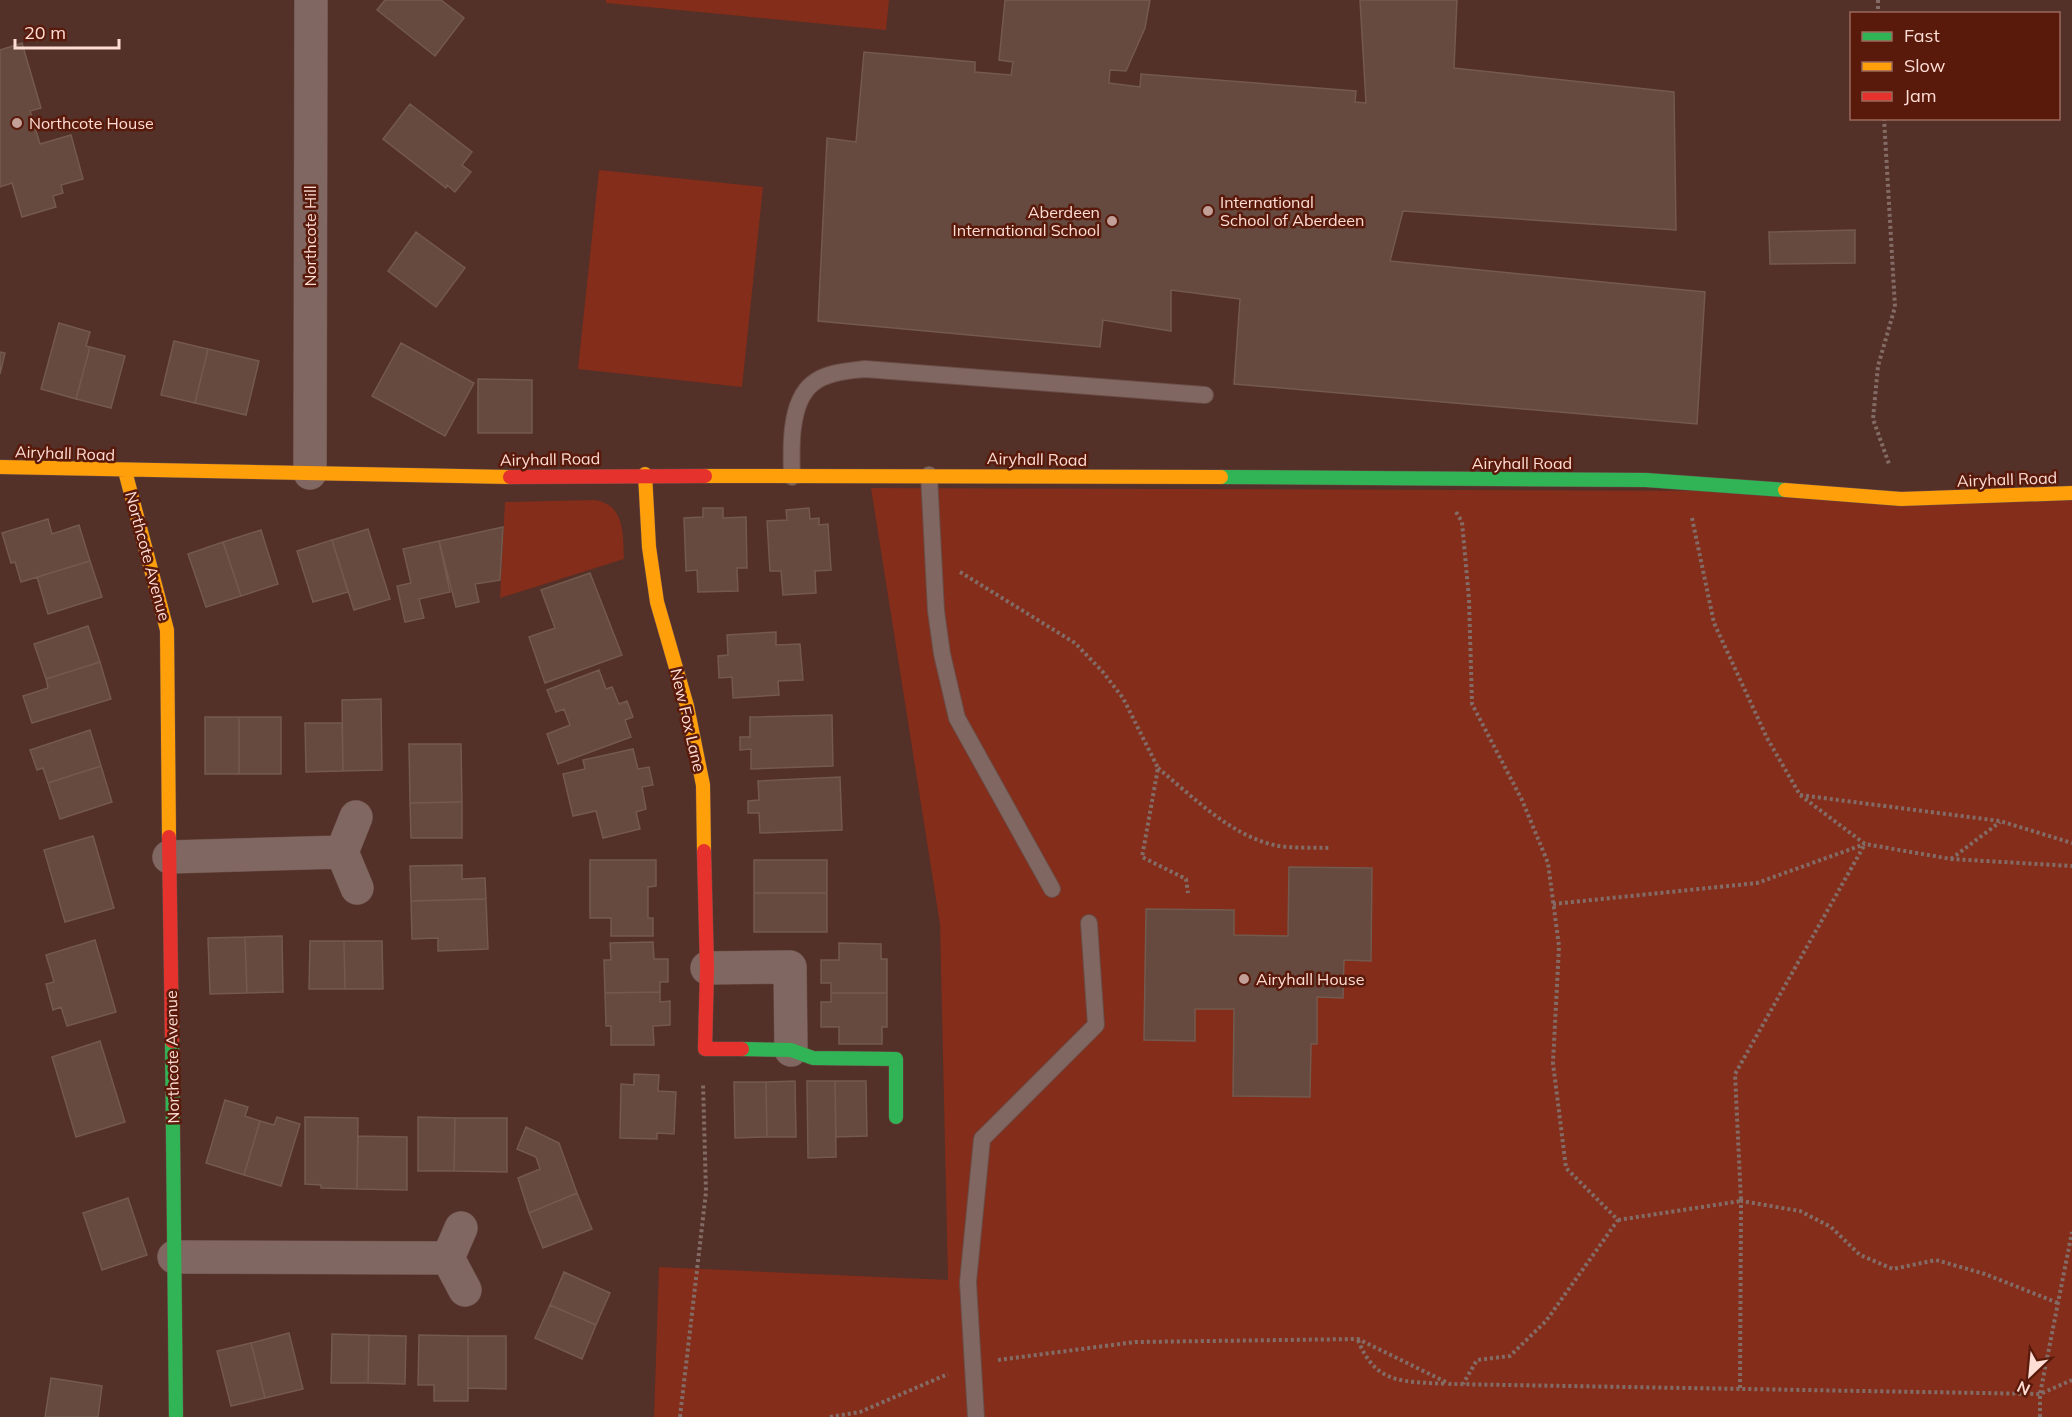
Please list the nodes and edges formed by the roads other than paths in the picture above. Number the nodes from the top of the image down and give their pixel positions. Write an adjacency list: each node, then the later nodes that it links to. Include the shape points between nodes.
1 (311, 0): 5 (street, Northcote Hill)
2 (1205, 395): 8 (lane, via 865,369 831,374 811,384 800,402 791,434)
3 (0, 467): 4 (street, Airyhall Road)
4 (125, 471): 5 (street, Airyhall Road); 12 (street, Northcote Avenue, via 167,630)
5 (310, 473): 6 (street, Airyhall Road, via 504,477)
6 (645, 474): 8 (street, Airyhall Road); 16 (street, New Fox Lane, via 657,602 687,706 703,785)
7 (929, 475): 8 (street, Airyhall Road); 9 (street, Airyhall Road, via 1571,479 1684,482 1901,499); 14 (lane, via 931,554 942,654 957,718)
8 (792, 477)
9 (2072, 493)
10 (356, 817): 11 (street)
11 (342, 852): 12 (street); 13 (street)
12 (169, 857): 20 (street, Northcote Avenue)
13 (357, 888)
14 (1052, 889)
15 (1089, 923): 24 (lane, via 1096,1025 982,1139 968,1282)
16 (706, 968): 17 (street, via 790,967); 17 (street, New Fox Lane, via 705,1049)
17 (791, 1050): 18 (street, via 813,1058 896,1059)
18 (896, 1117)
19 (461, 1228): 21 (street)
20 (174, 1257): 21 (street); 23 (street, Northcote Avenue)
21 (448, 1258): 22 (street)
22 (465, 1290)
23 (176, 1417)
24 (976, 1417)

